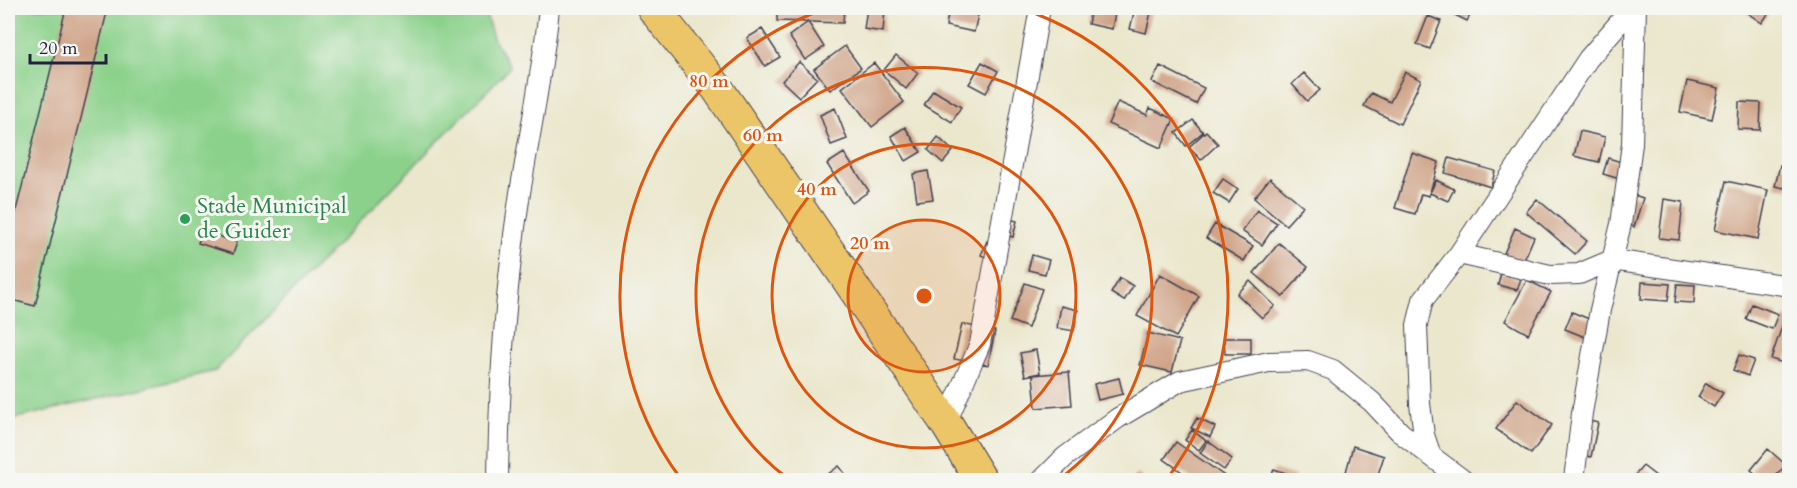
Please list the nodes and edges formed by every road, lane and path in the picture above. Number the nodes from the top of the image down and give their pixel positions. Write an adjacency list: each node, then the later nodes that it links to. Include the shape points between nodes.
1 (549, 8): 10 (street, via 543,68 520,195 505,331 499,388)
2 (653, 8): 8 (main road, via 717,88)
3 (1040, 8): 8 (street, via 980,344)
4 (1634, 8): 5 (street, via 1588,59); 6 (street, via 1632,144)
5 (1459, 254): 6 (street, via 1550,275 1579,274); 9 (street, via 1423,300 1417,325 1420,404)
6 (1612, 260): 7 (street); 14 (street, via 1582,413)
7 (1790, 286)
8 (946, 423): 11 (main road)
9 (1431, 456): 12 (street, via 1333,370 1308,361 1269,362 1180,381 1109,424); 13 (street)
10 (498, 480)
11 (981, 480)
12 (1042, 480)
13 (1463, 480)
14 (1574, 480)

